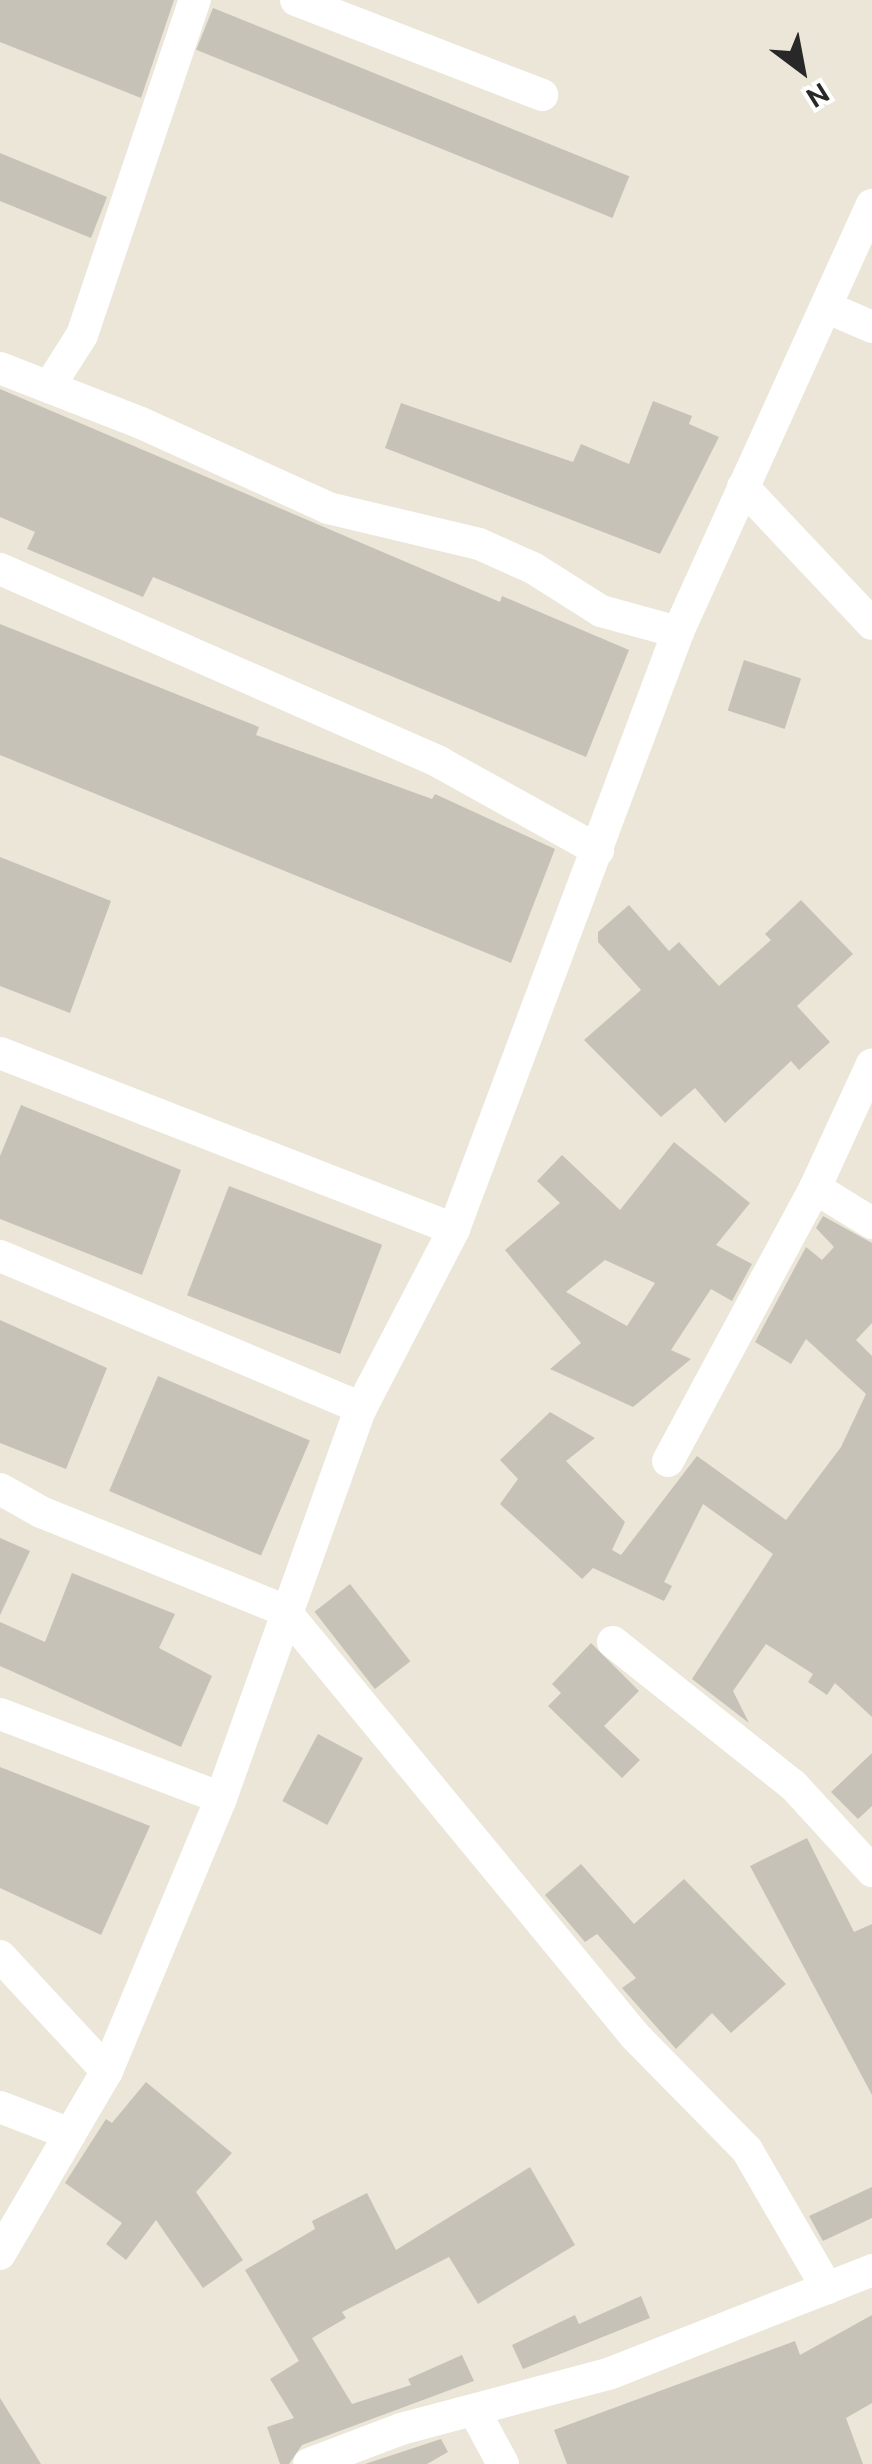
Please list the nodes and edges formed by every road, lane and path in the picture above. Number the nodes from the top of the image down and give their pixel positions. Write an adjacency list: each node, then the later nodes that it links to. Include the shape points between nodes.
1 (194, 0): 8 (street, via 82,334)
2 (296, 0): 3 (street)
3 (542, 95)
4 (872, 205): 5 (street)
5 (826, 307): 6 (street); 9 (street)
6 (872, 327)
7 (0, 368): 8 (street)
8 (49, 387): 12 (street, via 328,508 479,544 601,611)
9 (743, 487): 11 (street); 12 (street)
10 (0, 569): 13 (street, via 439,762)
11 (872, 624)
12 (678, 632): 13 (street)
13 (598, 850): 18 (street)
14 (0, 1053): 18 (street)
15 (872, 1064): 16 (street)
16 (815, 1188): 17 (street); 21 (street)
17 (872, 1223)
18 (454, 1229): 20 (street)
19 (0, 1256): 20 (street)
20 (361, 1408): 23 (street)
21 (668, 1461)
22 (0, 1489): 23 (street, via 41,1512)
23 (284, 1610): 26 (street); 34 (street, via 635,2036 747,2150)
24 (614, 1642): 27 (street, via 794,1785)
25 (0, 1714): 26 (street)
26 (221, 1798): 29 (street)
27 (872, 1871)
28 (0, 1956): 29 (street)
29 (107, 2071): 31 (street)
30 (0, 2108): 31 (street)
31 (70, 2134): 32 (street)
32 (0, 2254)
33 (872, 2270): 34 (street)
34 (826, 2288): 35 (street, via 611,2373)
35 (474, 2412): 36 (street, via 401,2429); 37 (street)
36 (309, 2464)
37 (503, 2464)

